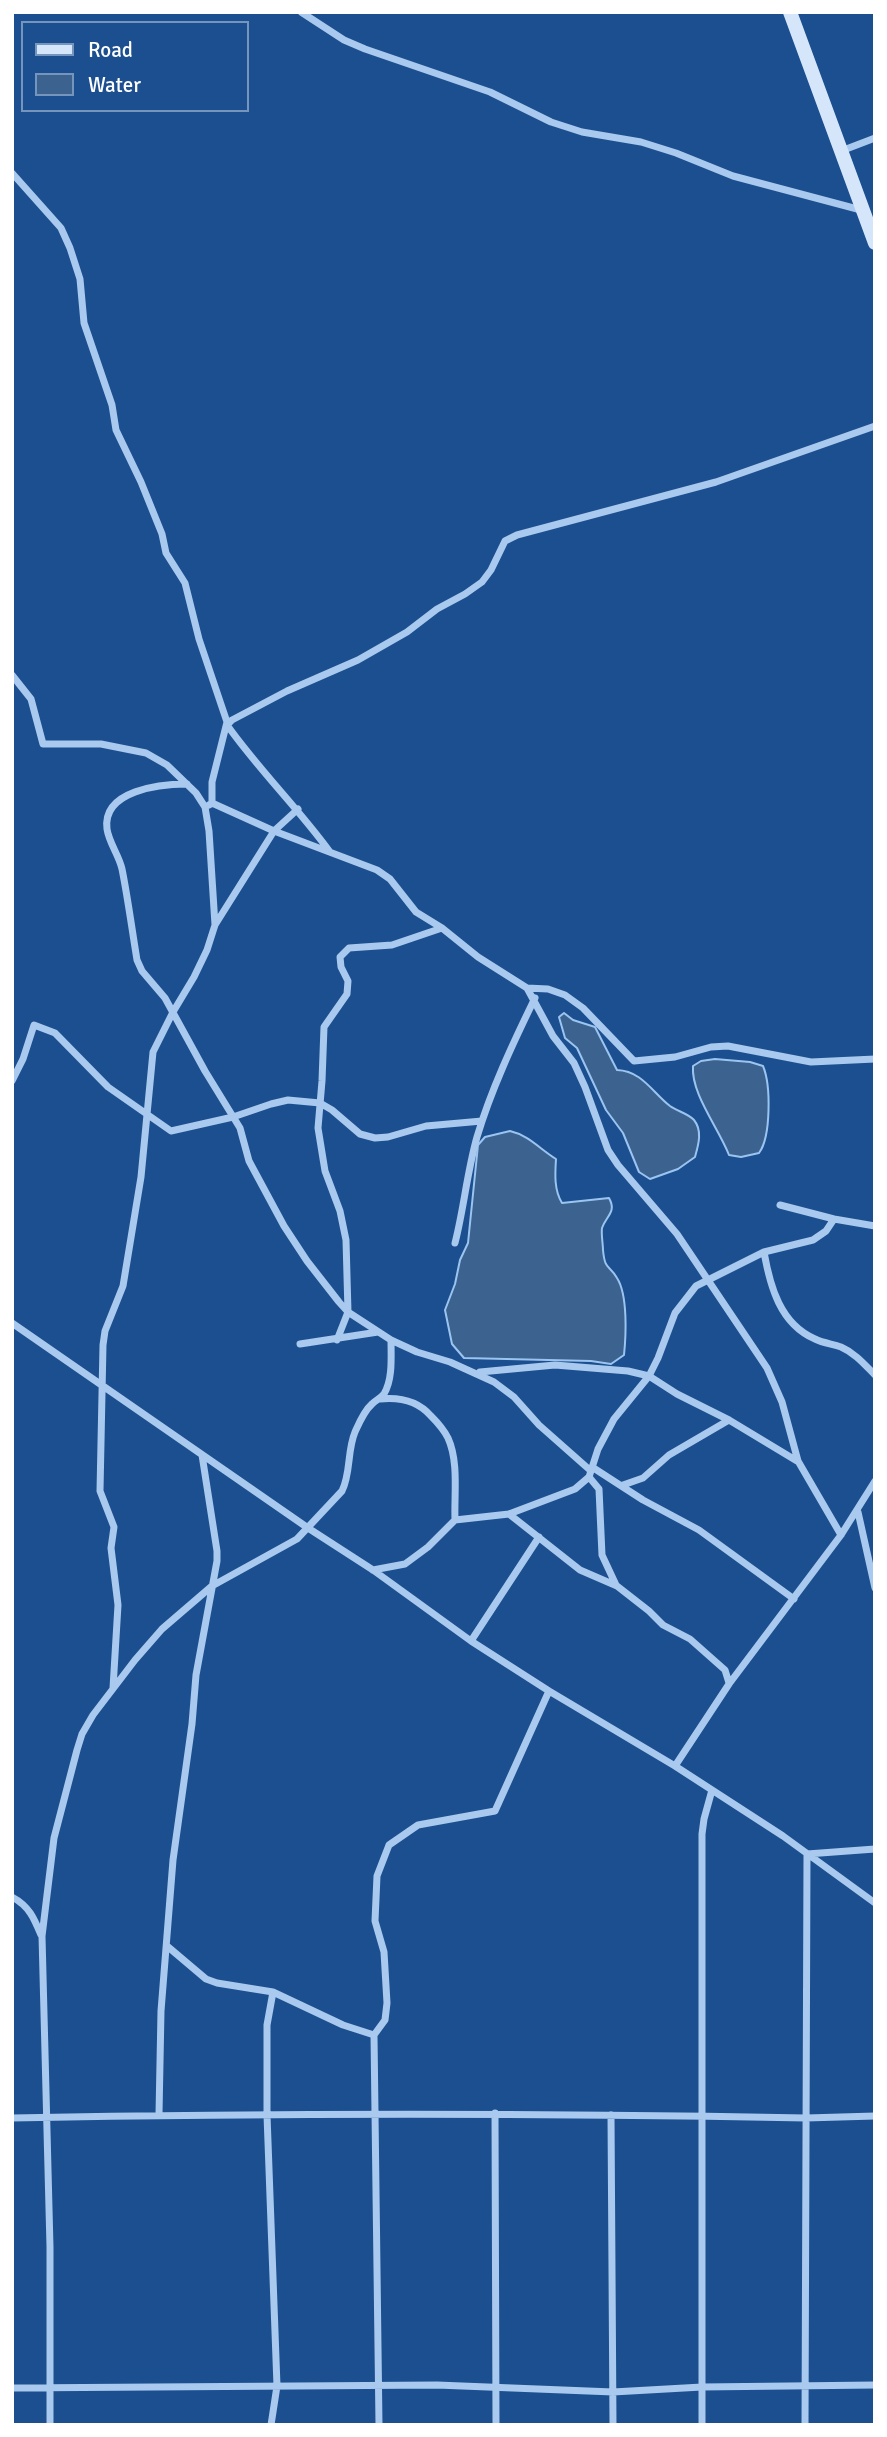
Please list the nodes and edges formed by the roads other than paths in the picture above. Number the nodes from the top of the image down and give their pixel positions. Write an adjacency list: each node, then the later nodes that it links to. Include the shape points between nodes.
1 (301, 12): 6 (street, via 365,49 491,92 551,122 641,142 733,176)
2 (790, 12): 4 (main road)
3 (875, 138): 4 (street)
4 (841, 151): 6 (main road)
5 (12, 173): 10 (street, via 61,228 70,248 80,279 85,324 116,430 141,482 166,553 185,583)
6 (862, 211): 7 (main road)
7 (875, 243)
8 (875, 426): 10 (street, via 716,482 517,535 505,541 482,582 407,632)
9 (12, 675): 11 (street, via 31,699 43,744 101,744 145,753)
10 (227, 725): 12 (street); 13 (street)
11 (187, 784): 12 (street); 21 (street, via 131,793 107,818 137,960)
12 (209, 805): 14 (street); 16 (street)
13 (298, 809): 14 (street); 15 (street)
14 (274, 831): 15 (street); 16 (street)
15 (330, 852): 17 (street, via 377,870 416,912)
16 (215, 925): 21 (street, via 194,977)
17 (442, 928): 18 (street); 24 (street, via 392,945 349,948 343,953 339,962 348,981 347,994 324,1027)
18 (527, 988): 19 (street); 20 (street)
19 (540, 988): 20 (street); 22 (street, via 565,995 583,1008 634,1061 728,1046 811,1062)
20 (535, 1000): 27 (street); 33 (street, via 579,1075 608,1150 677,1234)
21 (173, 1012): 25 (street, via 153,1052); 26 (street)
22 (875, 1059)
23 (12, 1081): 25 (street, via 34,1025 55,1033 108,1087)
24 (320, 1103): 26 (street, via 281,1101); 27 (street, via 360,1134 375,1138 426,1126); 34 (street, via 322,1157 345,1240)
25 (147, 1116): 26 (street, via 171,1131); 43 (street, via 123,1286 105,1331)
26 (233, 1117): 34 (street, via 255,1174 284,1226)
27 (482, 1121): 31 (street)
28 (780, 1205): 29 (street)
29 (834, 1219): 30 (street); 32 (street, via 813,1240)
30 (875, 1226)
31 (456, 1243)
32 (764, 1252): 33 (street); 42 (street, via 772,1290 789,1321 814,1339 854,1355)
33 (707, 1280): 41 (street, via 696,1286 675,1312); 47 (street, via 767,1368)
34 (348, 1312): 36 (street); 37 (street)
35 (12, 1323): 43 (street)
36 (378, 1332): 37 (street); 38 (street)
37 (337, 1339): 39 (street)
38 (391, 1340): 40 (street); 44 (street, via 389,1381)
39 (300, 1344)
40 (475, 1373): 41 (street, via 565,1365); 48 (street, via 514,1396)
41 (649, 1376): 45 (street); 48 (street, via 614,1419)
42 (875, 1376)
43 (103, 1387): 46 (street); 64 (street, via 100,1490 114,1527 111,1548 118,1605)
44 (380, 1399): 53 (street, via 416,1404 448,1438); 54 (street, via 371,1404 355,1433 342,1491)
45 (729, 1420): 47 (street); 50 (street, via 660,1461 643,1478)
46 (202, 1455): 54 (street); 58 (street, via 217,1551)
47 (798, 1461): 55 (street)
48 (591, 1472): 50 (street); 52 (street, via 565,1494); 59 (street, via 599,1489 602,1555)
49 (875, 1481): 51 (street)
50 (623, 1485): 61 (street, via 699,1530)
51 (858, 1512): 55 (street); 60 (street)
52 (509, 1514): 53 (street); 56 (street)
53 (456, 1520): 57 (street, via 415,1557)
54 (308, 1528): 57 (street); 58 (street, via 287,1546)
55 (841, 1535): 61 (street)
56 (539, 1537): 59 (street, via 580,1570); 62 (street)
57 (373, 1570): 62 (street)
58 (212, 1586): 64 (street, via 162,1629); 73 (street, via 174,1847)
59 (617, 1586): 63 (street, via 663,1625 708,1654 725,1670)
60 (875, 1588)
61 (794, 1599): 63 (street)
62 (471, 1641): 65 (street)
63 (729, 1684): 66 (street)
64 (113, 1689): 72 (street, via 93,1715 77,1750 54,1838)
65 (549, 1691): 66 (street); 75 (street, via 495,1811 418,1825 389,1845 377,1876 375,1921 384,1952 387,2003 385,2020)
66 (675, 1766): 67 (street)
67 (712, 1790): 69 (street); 81 (street, via 702,1834)
68 (875, 1849): 69 (street)
69 (807, 1854): 71 (street); 85 (street)
70 (12, 1897): 72 (street, via 31,1912)
71 (875, 1903)
72 (42, 1936): 83 (street)
73 (167, 1945): 74 (street, via 206,1979); 78 (street)
74 (273, 1992): 75 (street); 79 (street, via 267,2025)
75 (374, 2035): 76 (street)
76 (375, 2113): 77 (street); 79 (street); 86 (street)
77 (495, 2113): 80 (street); 89 (street)
78 (159, 2114): 79 (street); 83 (street)
79 (267, 2115): 88 (street)
80 (611, 2115): 81 (street); 94 (street)
81 (702, 2116): 85 (street); 90 (street)
82 (875, 2116): 85 (street)
83 (46, 2117): 84 (street); 93 (street)
84 (12, 2118)
85 (806, 2118): 91 (street)
86 (380, 2385): 88 (street); 89 (street); 97 (street)
87 (875, 2385): 91 (street)
88 (276, 2386): 93 (street); 96 (street)
89 (496, 2386): 94 (street); 98 (street)
90 (702, 2387): 91 (street); 94 (street); 100 (street)
91 (805, 2387): 101 (street)
92 (12, 2388): 93 (street)
93 (49, 2388): 95 (street)
94 (612, 2392): 99 (street)
95 (50, 2425)
96 (271, 2425)
97 (379, 2425)
98 (496, 2425)
99 (612, 2425)
100 (702, 2425)
101 (805, 2425)

